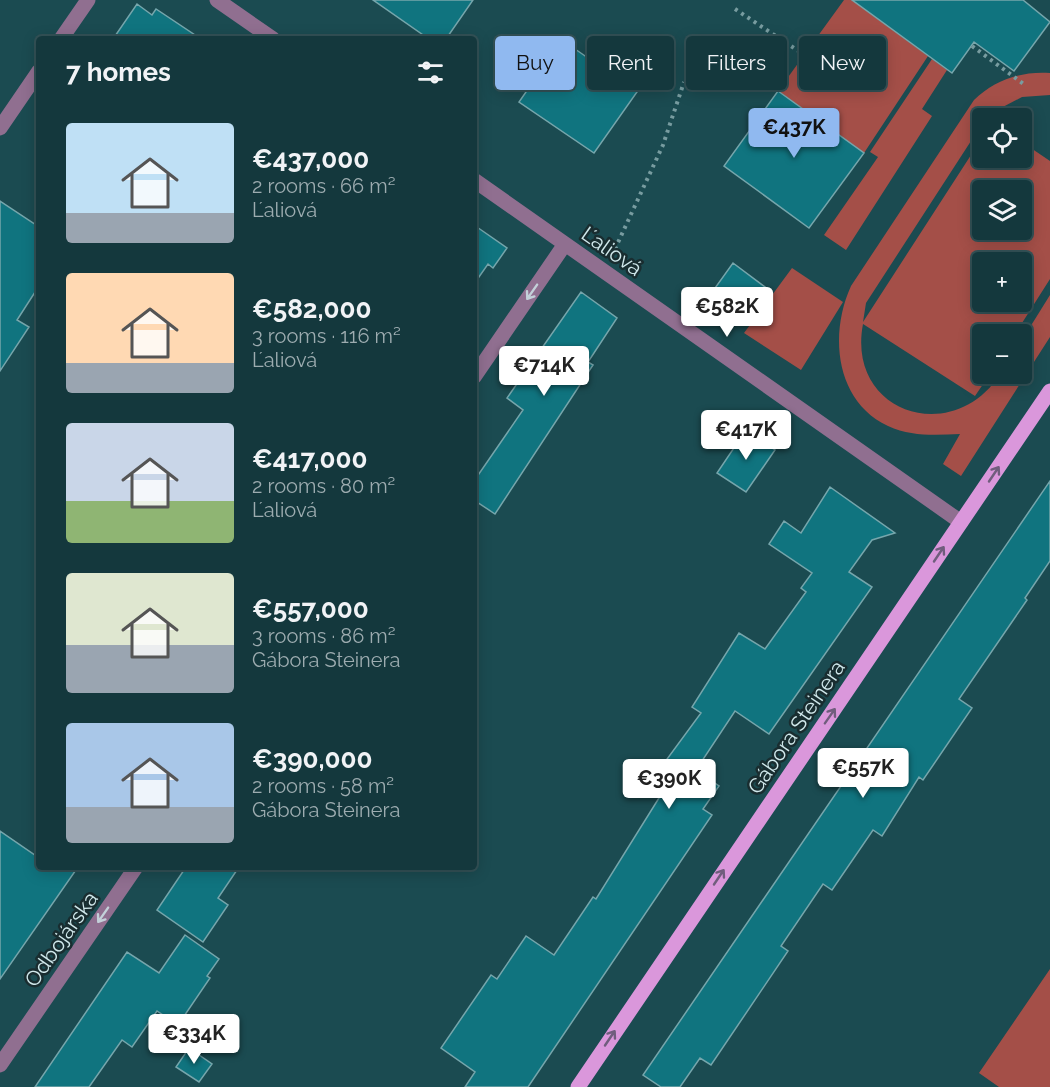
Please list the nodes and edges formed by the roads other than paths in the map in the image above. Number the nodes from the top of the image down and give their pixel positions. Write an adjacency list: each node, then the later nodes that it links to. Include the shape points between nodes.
1 (88, 0): 3 (street)
2 (217, 0): 4 (street)
3 (63, 36)
4 (269, 36)
5 (36, 75): 6 (street)
6 (0, 128)
7 (477, 182): 8 (street, Ľaliová)
8 (565, 244): 9 (street, one-way to 9); 11 (street, Ľaliová)
9 (477, 372)
10 (1050, 391): 11 (main road, Gábora Steinera, one-way to 10)
11 (961, 522): 14 (main road, Gábora Steinera, one-way to 11)
12 (134, 870): 13 (street, Odbojárska, one-way to 13)
13 (0, 1065)
14 (578, 1087)

